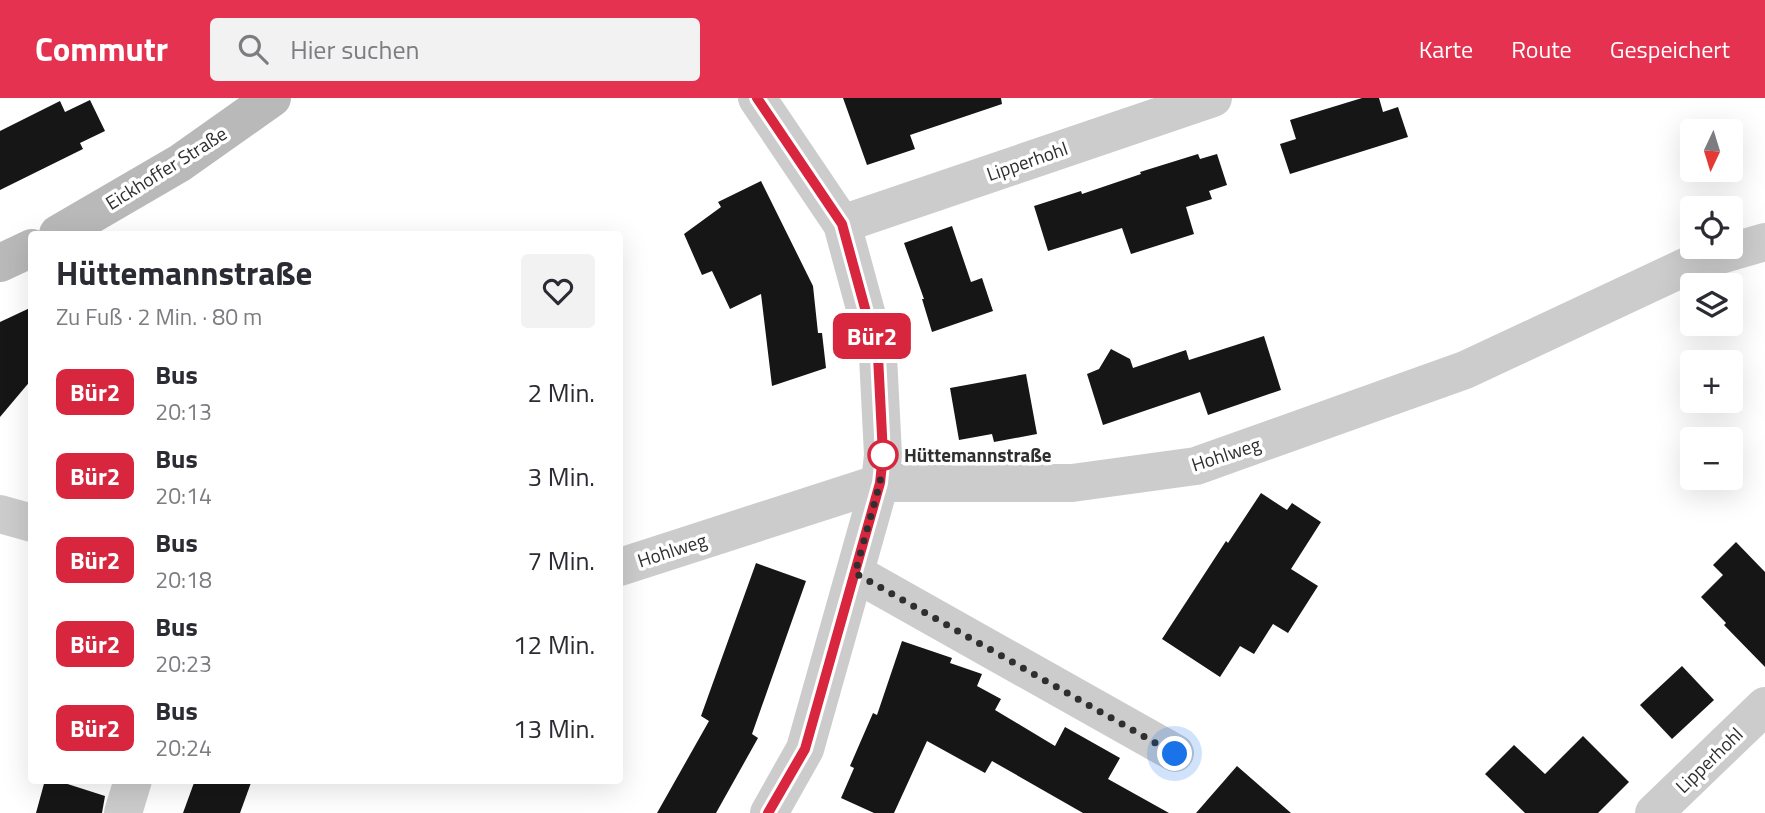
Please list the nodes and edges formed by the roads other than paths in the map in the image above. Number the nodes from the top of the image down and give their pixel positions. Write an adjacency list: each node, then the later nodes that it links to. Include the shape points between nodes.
1 (272, 98): 5 (main road, Eickhoffer Straße, via 180,163)
2 (757, 98): 4 (street)
3 (1213, 98): 4 (street, Lipperhohl)
4 (842, 224): 9 (street, via 878,356)
5 (63, 231)
6 (1765, 242): 9 (street, Hohlweg, via 1696,262 1465,370 1196,466 1072,483)
7 (28, 250): 8 (main road)
8 (0, 263)
9 (880, 483): 12 (street, Hohlweg); 13 (street)
10 (0, 514): 11 (street)
11 (28, 522)
12 (623, 566)
13 (855, 573): 15 (street); 18 (street, via 805,749)
14 (1765, 706): 19 (street, Lipperhohl)
15 (1175, 754)
16 (132, 784): 17 (street)
17 (123, 813)
18 (768, 813)
19 (1654, 813)

